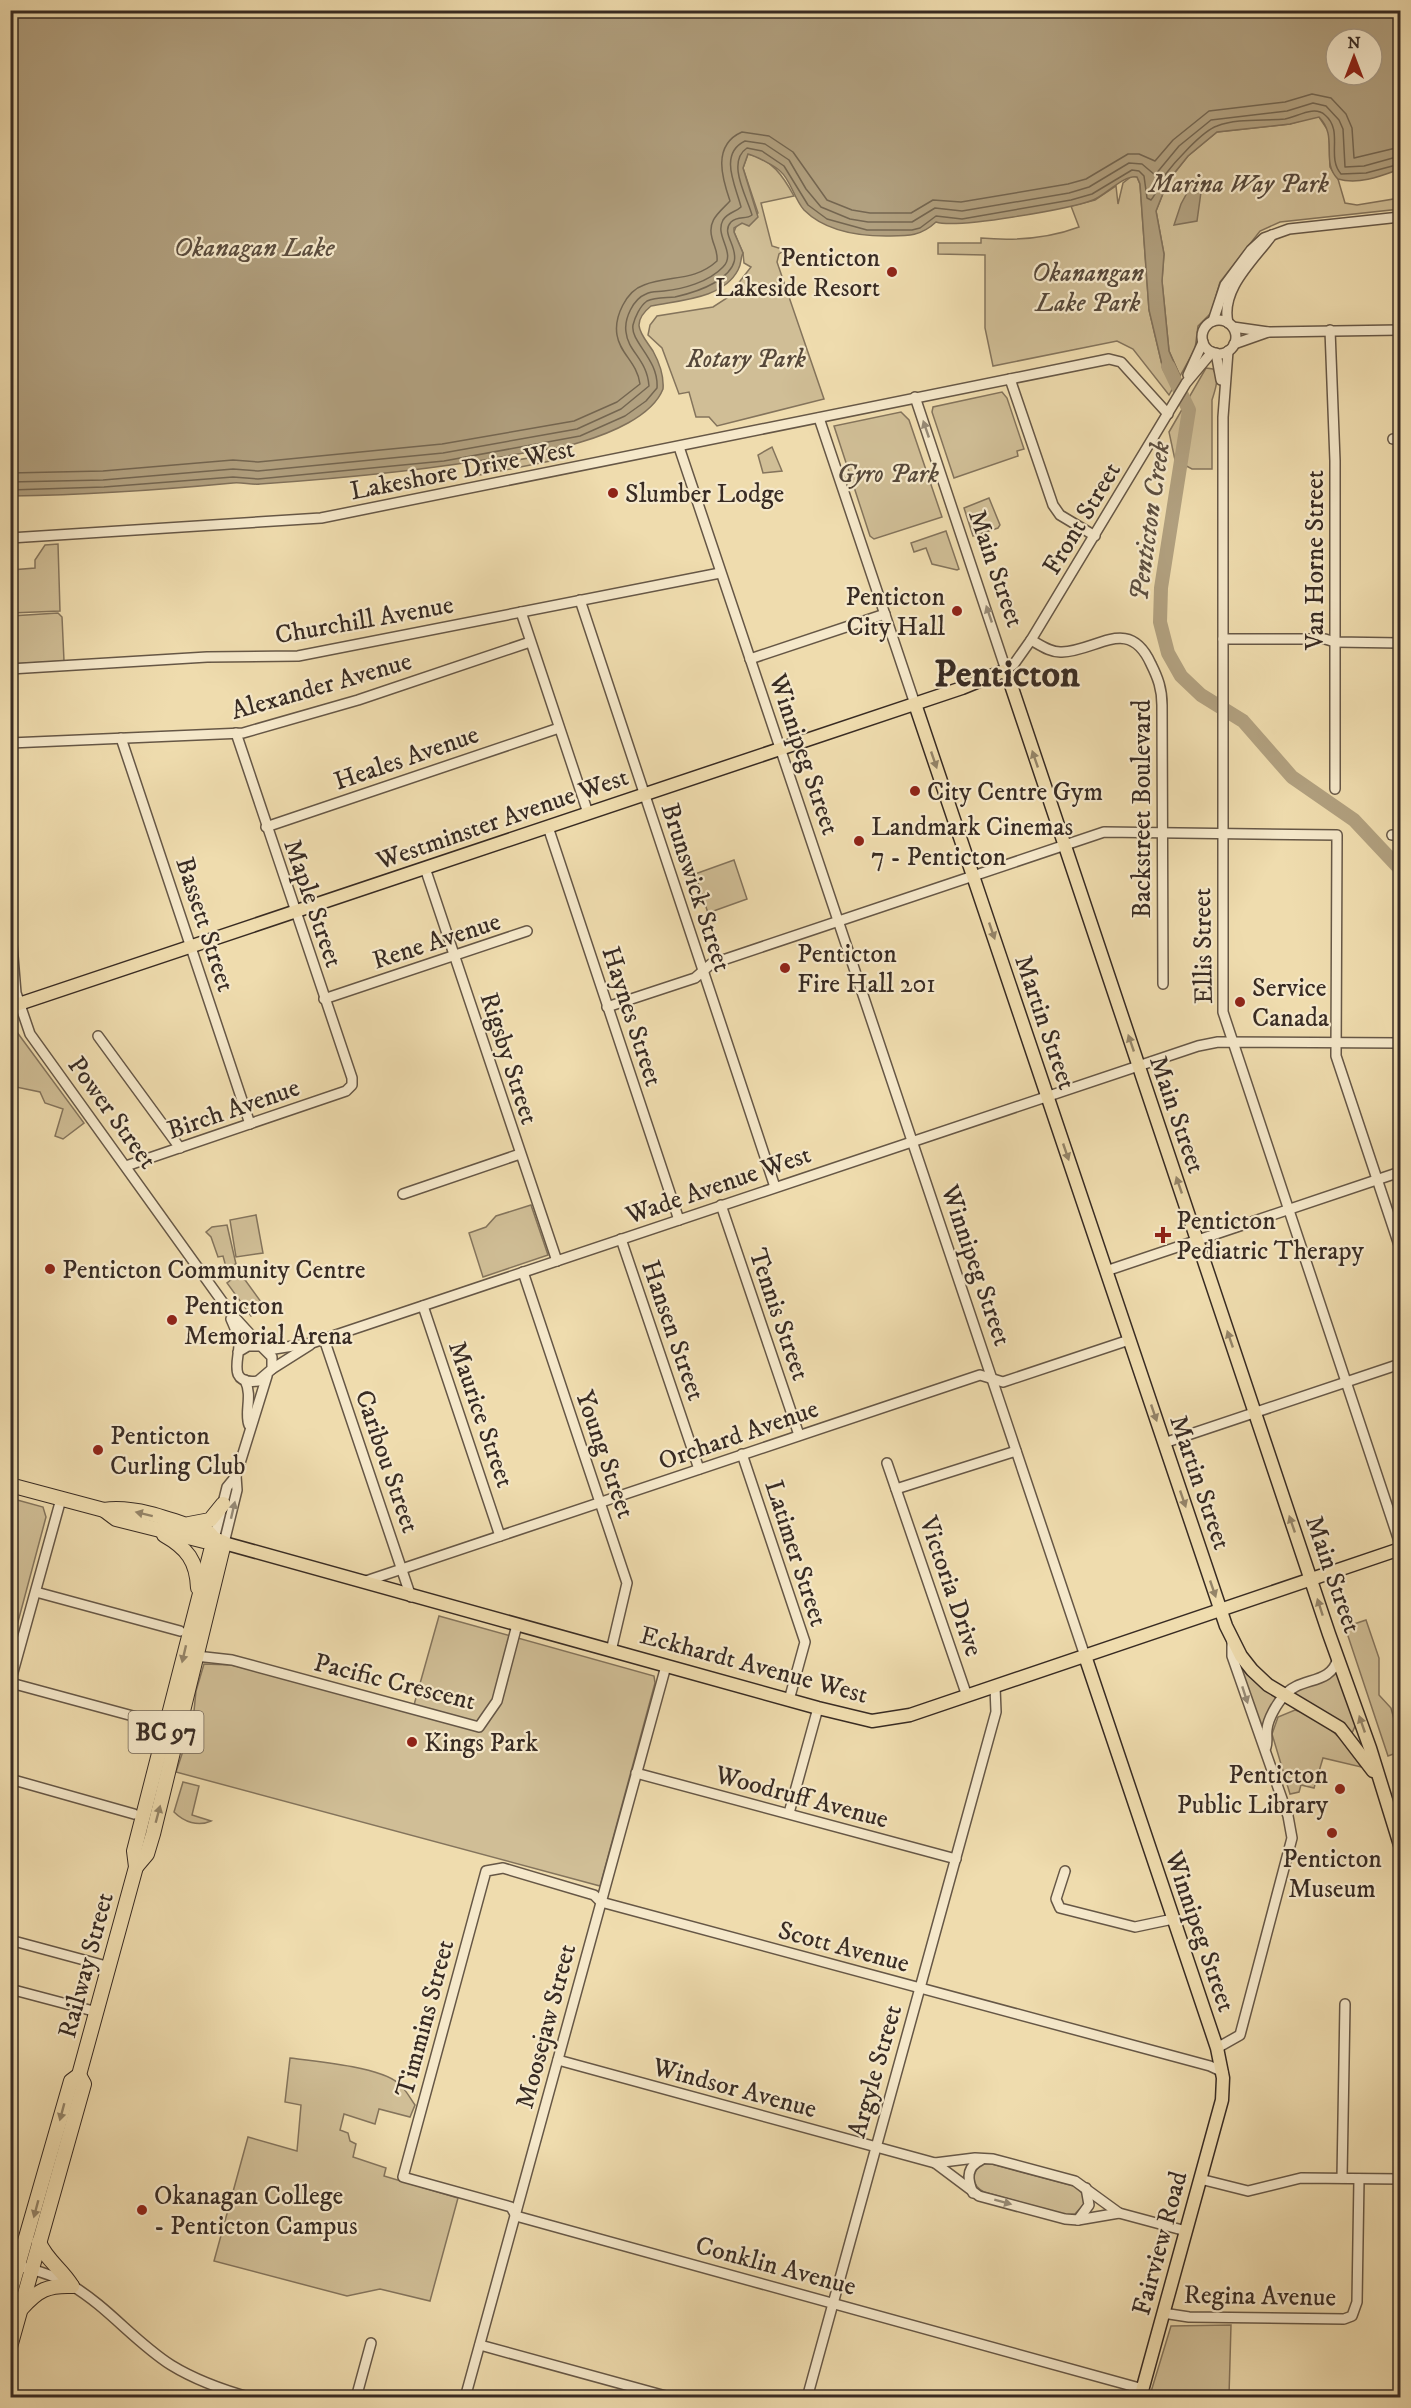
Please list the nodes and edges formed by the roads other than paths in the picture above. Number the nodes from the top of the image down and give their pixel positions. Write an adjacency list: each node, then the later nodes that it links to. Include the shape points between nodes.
1 (1401, 217): 2 (street)
2 (1274, 233): 3 (street, via 1257,243 1228,280); 4 (street, via 1230,291 1226,309)
3 (1213, 321): 4 (street); 8 (street, via 1203,331)
4 (1230, 325): 7 (street); 9 (street, via 1236,335)
5 (1330, 330): 6 (street); 7 (street); 27 (street, Van Horne Street)
6 (1401, 330)
7 (1268, 332): 9 (street)
8 (1203, 342): 10 (street); 12 (street, Front Street)
9 (1231, 348): 10 (street); 13 (street, Ellis Street)
10 (1214, 353): 12 (street, Front Street); 13 (street, Ellis Street)
11 (1010, 379): 14 (street, Lakeshore Drive West); 15 (street, Lakeshore Drive West, via 1116,360); 18 (street, via 1053,505 1060,514)
12 (1186, 383): 15 (street, Front Street)
13 (1224, 390): 24 (street, Ellis Street)
14 (915, 397): 16 (street, Lakeshore Drive West); 29 (street, Main Street, one-way to 14)
15 (1167, 414): 18 (street, Front Street)
16 (819, 418): 17 (street, Lakeshore Drive West); 23 (street, Martin Street)
17 (679, 447): 19 (street, Lakeshore Drive West, via 321,518); 20 (street, Winnipeg Street)
18 (1095, 536): 25 (street, Front Street)
19 (10, 538)
20 (720, 573): 21 (street, Churchill Avenue); 31 (street, Winnipeg Street)
21 (580, 600): 22 (street, Churchill Avenue); 41 (street, Brunswick Street)
22 (521, 612): 26 (street); 32 (street, Churchill Avenue, via 298,656 207,657)
23 (885, 614): 31 (street); 34 (street, Martin Street)
24 (1223, 639): 27 (street); 46 (street, Ellis Street)
25 (1031, 640): 30 (street, Front Street); 45 (street, Backstreet Boulevard, via 1059,652 1115,638 1143,648 1162,692)
26 (530, 642): 35 (street); 36 (street, Alexander Avenue, via 358,700)
27 (1335, 642): 28 (street); 40 (street, Van Horne Street)
28 (1401, 642)
29 (1000, 647): 30 (street, via 1011,655); 33 (street, Main Street)
30 (1024, 651): 33 (street, Front Street)
31 (750, 659): 39 (street, Winnipeg Street)
32 (10, 669)
33 (1006, 670): 34 (main road, Westminster Avenue West); 47 (main road, Main Street, one-way to 33)
34 (915, 704): 39 (main road, Westminster Avenue West); 49 (main road, Martin Street, one-way to 49)
35 (559, 728): 42 (street); 43 (street, Heales Avenue)
36 (236, 733): 37 (street, Alexander Avenue); 43 (street, Maple Street)
37 (121, 738): 38 (street, Alexander Avenue); 54 (street, Bassett Street)
38 (10, 743)
39 (780, 748): 41 (main road, Westminster Avenue West); 52 (street, Winnipeg Street)
40 (1335, 789)
41 (644, 794): 42 (main road, Westminster Avenue West); 56 (street, Brunswick Street)
42 (588, 813): 44 (main road, Westminster Avenue West)
43 (266, 826): 50 (street, Maple Street)
44 (548, 826): 48 (main road, Westminster Avenue West); 60 (street, Haynes Street)
45 (1162, 834): 46 (street); 47 (street, via 1111,831); 57 (street, Backstreet Boulevard)
46 (1222, 835): 62 (street, Ellis Street, via 1222,1002); 63 (street, via 1337,835)
47 (1064, 845): 49 (street); 65 (main road, Main Street, one-way to 47)
48 (425, 868): 50 (main road, Westminster Avenue West); 55 (street, Rigsby Street)
49 (973, 875): 52 (street); 67 (main road, Martin Street, one-way to 67)
50 (295, 911): 54 (main road, Westminster Avenue West); 58 (street, Maple Street)
51 (10, 920): 59 (street, Power Street)
52 (838, 921): 56 (street, via 711,964); 69 (street, Winnipeg Street)
53 (527, 932): 55 (street, Rene Avenue)
54 (192, 946): 59 (main road, Westminster Avenue West); 68 (street, Bassett Street)
55 (454, 956): 58 (street, Rene Avenue); 71 (street, Rigsby Street)
56 (702, 972): 60 (street, via 695,978); 75 (street, Brunswick Street)
57 (1163, 984)
58 (324, 999): 66 (street, Maple Street)
59 (15, 1006): 72 (street, Power Street, via 30,1034)
60 (607, 1007): 79 (street, Haynes Street)
61 (98, 1036): 70 (street)
62 (1232, 1042): 63 (street, Wade Avenue West); 65 (street, Wade Avenue West, via 1198,1046); 78 (street, Ellis Street)
63 (1337, 1042): 64 (street, Wade Avenue West); 74 (street, via 1336,1056)
64 (1401, 1042)
65 (1139, 1066): 67 (street, Wade Avenue West); 81 (main road, Main Street, one-way to 65)
66 (351, 1085): 68 (street, Birch Avenue, via 346,1091)
67 (1048, 1097): 69 (street, Wade Avenue West); 84 (main road, Martin Street, one-way to 84)
68 (250, 1124): 70 (street, Birch Avenue)
69 (912, 1142): 75 (street, Wade Avenue West); 95 (street, Winnipeg Street)
70 (180, 1148): 72 (street, Birch Avenue)
71 (520, 1154): 76 (street); 83 (street, Rigsby Street)
72 (126, 1166): 87 (street, Power Street)
73 (1401, 1172): 74 (street)
74 (1377, 1180): 78 (street); 82 (street)
75 (775, 1187): 77 (street, Wade Avenue West)
76 (403, 1194)
77 (721, 1205): 79 (street, Wade Avenue West); 100 (street, Tennis Street)
78 (1288, 1210): 81 (street); 97 (street, Ellis Street)
79 (679, 1220): 80 (street, Wade Avenue West)
80 (621, 1239): 83 (street, Wade Avenue West); 105 (street, Hansen Street)
81 (1197, 1241): 84 (street); 98 (main road, Main Street, one-way to 81)
82 (1401, 1248)
83 (557, 1261): 85 (street, Wade Avenue West)
84 (1106, 1271): 89 (main road, Martin Street)
85 (523, 1272): 86 (street, Wade Avenue West); 110 (street, Young Street)
86 (423, 1306): 88 (street, Wade Avenue West); 115 (street, Maurice Street)
87 (229, 1311): 91 (street, Power Street); 92 (street, Power Street, via 239,1340)
88 (324, 1339): 90 (street, Wade Avenue West); 119 (street, Caribou Street)
89 (1129, 1340): 95 (street, Orchard Avenue, via 1002,1382); 101 (main road, Martin Street, one-way to 101)
90 (312, 1343): 91 (street, Wade Avenue West); 94 (street, Wade Avenue West)
91 (264, 1348): 92 (street, via 248,1346); 94 (street, via 272,1357)
92 (238, 1352): 96 (street, via 236,1369)
93 (1401, 1364): 97 (street)
94 (269, 1372): 96 (street, via 258,1381); 99 (street, via 254,1421)
95 (992, 1378): 100 (street, Orchard Avenue, via 980,1375); 102 (street, Winnipeg Street)
96 (245, 1380): 99 (street, via 250,1395)
97 (1346, 1382): 98 (street); 117 (street, Ellis Street)
98 (1255, 1413): 101 (street); 120 (main road, Main Street, one-way to 98)
99 (249, 1425): 106 (street)
100 (799, 1436): 103 (street, Orchard Avenue)
101 (1164, 1443): 125 (main road, Martin Street, one-way to 125)
102 (1016, 1451): 108 (street, Victoria Drive); 131 (street, Winnipeg Street)
103 (742, 1454): 105 (street, Orchard Avenue); 138 (street, Latimer Street, via 805,1642)
104 (888, 1463): 108 (street, Victoria Drive)
105 (699, 1469): 110 (street, Orchard Avenue)
106 (236, 1476): 111 (street, via 227,1487); 116 (street, one-way to 106, via 237,1490)
107 (10, 1485): 109 (highway, Eckhardt Avenue West)
108 (896, 1489): 137 (street, Victoria Drive)
109 (61, 1498): 112 (highway, Eckhardt Avenue West); 122 (street)
110 (600, 1502): 115 (street, Orchard Avenue); 129 (street, Young Street, via 627,1583)
111 (223, 1504): 113 (highway, via 210,1520); 116 (street)
112 (104, 1510): 113 (highway, Eckhardt Avenue West, one-way to 112, via 119,1508); 114 (highway, Eckhardt Avenue West, via 116,1519)
113 (184, 1525): 116 (highway, Eckhardt Avenue West, via 209,1533)
114 (149, 1527): 116 (highway, Eckhardt Avenue West); 124 (highway, via 187,1551 196,1570)
115 (500, 1536): 119 (street, Orchard Avenue)
116 (219, 1541): 121 (main road, Eckhardt Avenue West); 124 (highway, Railway Street / BC 97); 130 (highway, Railway Street / BC 97)
117 (1401, 1544)
118 (1401, 1549): 120 (main road, Eckhardt Avenue West)
119 (402, 1569): 121 (street, Orchard Avenue); 123 (street, Caribou Street)
120 (1311, 1579): 125 (main road, Eckhardt Avenue West); 132 (main road, Main Street, one-way to 120)
121 (360, 1583): 123 (main road, Eckhardt Avenue West)
122 (36, 1592): 127 (street); 134 (street)
123 (411, 1596): 126 (main road, Eckhardt Avenue West)
124 (198, 1597): 150 (highway, Railway Street / BC 97, one-way to 150, via 134,1851)
125 (1220, 1610): 128 (main road, Martin Street); 131 (main road, Eckhardt Avenue West)
126 (517, 1625): 129 (main road, Eckhardt Avenue West); 130 (street, Pacific Crescent, via 497,1701 479,1727 232,1660)
127 (180, 1632)
128 (1232, 1639): 136 (main road, Martin Street, via 1252,1670); 141 (street, Martin Street, one-way to 141, via 1232,1656)
129 (611, 1651): 133 (main road, Eckhardt Avenue West)
130 (195, 1656): 150 (highway, Railway Street / BC 97, one-way to 130, via 147,1854)
131 (1085, 1656): 135 (main road, Eckhardt Avenue West); 154 (main road, Winnipeg Street)
132 (1339, 1656): 136 (street, via 1331,1672); 144 (main road, Main Street, one-way to 132)
133 (666, 1666): 138 (main road, Eckhardt Avenue West); 142 (street, Moosejaw Street)
134 (10, 1683): 140 (street)
135 (995, 1687): 137 (main road, Eckhardt Avenue West); 149 (street, Argyle Street, via 996,1712)
136 (1284, 1695): 141 (street, via 1268,1723); 144 (main road, Martin Street, via 1347,1734)
137 (967, 1696): 139 (main road, Eckhardt Avenue West, via 887,1720 860,1719)
138 (789, 1700): 139 (main road, Eckhardt Avenue West)
139 (818, 1708): 146 (street)
140 (155, 1722)
141 (1266, 1748): 161 (street, via 1292,1838 1239,2035)
142 (636, 1773): 146 (street, Woodruff Avenue); 153 (street, Moosejaw Street)
143 (10, 1779): 145 (street)
144 (1379, 1780): 147 (main road, Main Street)
145 (134, 1814)
146 (789, 1814): 149 (street, Woodruff Avenue)
147 (1398, 1829): 148 (main road, Main Street)
148 (1401, 1845)
149 (956, 1859): 158 (street, Argyle Street)
150 (136, 1867): 156 (highway, Railway Street / BC 97)
151 (486, 1871): 153 (street, Scott Avenue, via 503,1868 594,1895); 170 (street, Timmins Street)
152 (1065, 1871): 154 (street, via 1056,1899 1060,1908 1135,1927)
153 (601, 1902): 158 (street, Scott Avenue); 162 (street, Moosejaw Street)
154 (1173, 1919): 161 (main road, Winnipeg Street)
155 (10, 1940): 156 (street)
156 (110, 1967): 160 (highway, Railway Street / BC 97)
157 (10, 1989): 160 (street)
158 (920, 1989): 163 (street, Scott Avenue); 167 (street, Argyle Street)
159 (1345, 2004): 171 (street)
160 (97, 2012): 165 (highway, Railway Street / BC 97)
161 (1218, 2052): 163 (street, Scott Avenue); 164 (main road, Winnipeg Street)
162 (558, 2060): 167 (street, Windsor Avenue); 178 (street, Moosejaw Street)
163 (1194, 2062): 164 (street, Scott Avenue)
164 (1223, 2072): 166 (main road, Winnipeg Street)
165 (80, 2075): 181 (highway, Railway Street / BC 97, via 84,2084); 182 (highway, Railway Street / BC 97, one-way to 182, via 71,2081)
166 (1222, 2100): 172 (main road, Fairview Road)
167 (875, 2147): 169 (street, Windsor Avenue); 185 (street, Argyle Street)
168 (986, 2157): 169 (street, Windsor Avenue); 175 (street, Windsor Avenue); 176 (street, via 973,2164 969,2172 968,2182)
169 (935, 2163): 176 (street, Windsor Avenue)
170 (403, 2176): 178 (street, Conklin Avenue, via 511,2207)
171 (1342, 2178): 172 (street, via 1301,2178 1256,2191); 173 (street)
172 (1200, 2179): 180 (main road, Fairview Road)
173 (1359, 2179): 174 (street); 187 (street, Regina Avenue, via 1355,2313 1344,2319 1189,2317)
174 (1401, 2179)
175 (1086, 2187): 177 (street, Windsor Avenue); 179 (street, via 1089,2205)
176 (974, 2193): 179 (street, Windsor Avenue, one-way to 179)
177 (1119, 2213): 179 (street, Windsor Avenue); 180 (street, Windsor Avenue)
178 (516, 2216): 185 (street, Conklin Avenue); 189 (street, Moosejaw Street)
179 (1078, 2220)
180 (1186, 2231): 187 (main road, Fairview Road)
181 (39, 2242): 182 (highway, Railway Street / BC 97); 183 (highway, via 43,2253)
182 (20, 2266): 183 (street); 184 (highway, BC 97); 186 (highway, BC 97)
183 (72, 2286): 186 (highway, via 41,2289); 192 (street, via 174,2367 202,2382)
184 (10, 2294)
185 (832, 2302): 191 (street, Conklin Avenue); 196 (street, Argyle Street)
186 (20, 2309): 190 (highway, BC 97)
187 (1163, 2313): 191 (main road, Fairview Road)
188 (371, 2343): 193 (street)
189 (480, 2345): 194 (street, Moosejaw Street); 195 (street)
190 (10, 2347)
191 (1142, 2393)
192 (252, 2397)
193 (356, 2397)
194 (465, 2397)
195 (673, 2397)
196 (807, 2397)

